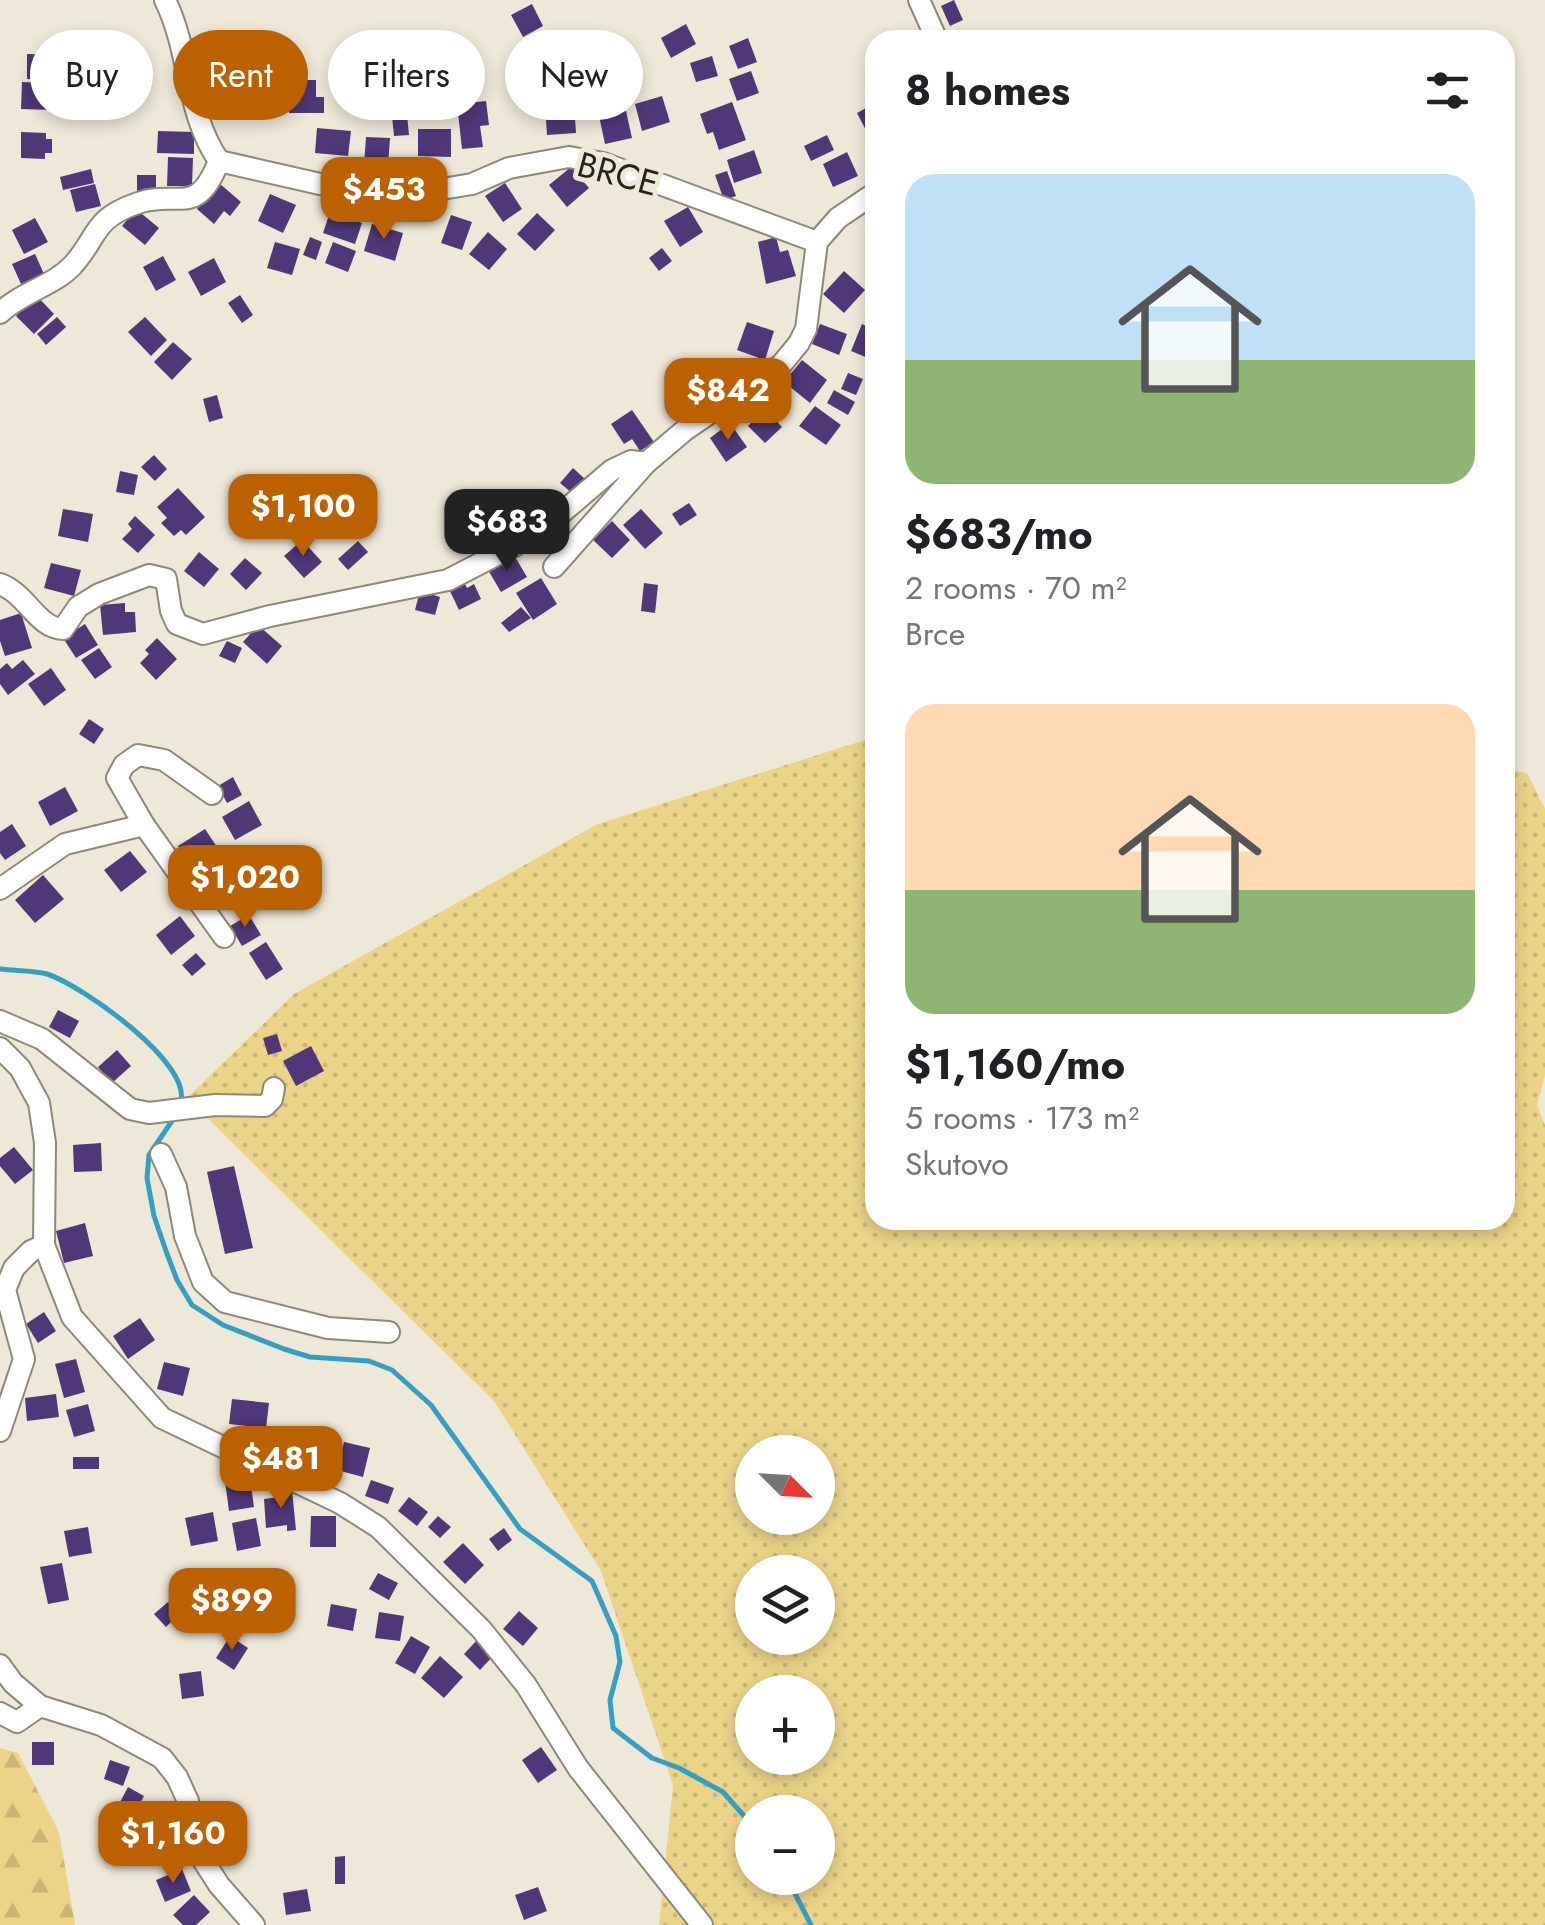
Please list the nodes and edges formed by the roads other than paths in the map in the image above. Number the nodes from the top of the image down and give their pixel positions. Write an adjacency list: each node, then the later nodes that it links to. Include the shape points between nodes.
1 (165, 0): 4 (street, via 196,119)
2 (919, 0): 3 (street)
3 (932, 30)
4 (219, 161): 6 (street, BRCE, via 320,184 430,192 569,157 603,163); 7 (street, via 211,182 194,197 141,202 102,221 71,267)
5 (865, 200): 6 (street)
6 (817, 242): 8 (street, via 800,343 781,365)
7 (0, 313)
8 (646, 463): 9 (street); 10 (street, via 630,460 612,470 552,521 448,580 203,634 177,624 166,580 149,575 78,606 64,629 46,625 16,591)
9 (554, 568)
10 (0, 584)
11 (212, 794): 12 (street, via 164,760 138,755 117,778)
12 (144, 825): 13 (street, via 65,844); 14 (street)
13 (0, 888)
14 (224, 937)
15 (0, 1021): 17 (street, via 42,1039 130,1110 265,1106)
16 (0, 1048): 19 (street, via 39,1103)
17 (274, 1088)
18 (161, 1154): 20 (street, via 203,1282 225,1302 328,1328)
19 (44, 1246): 21 (street, via 14,1268 5,1290 24,1359); 26 (street, via 72,1318 162,1418 378,1527 481,1629 578,1768)
20 (389, 1332)
21 (0, 1432)
22 (0, 1665): 23 (street)
23 (40, 1706): 24 (street, via 17,1722); 25 (street, via 101,1725 162,1758 188,1801 192,1843)
24 (0, 1713)
25 (254, 1925)
26 (702, 1925)

